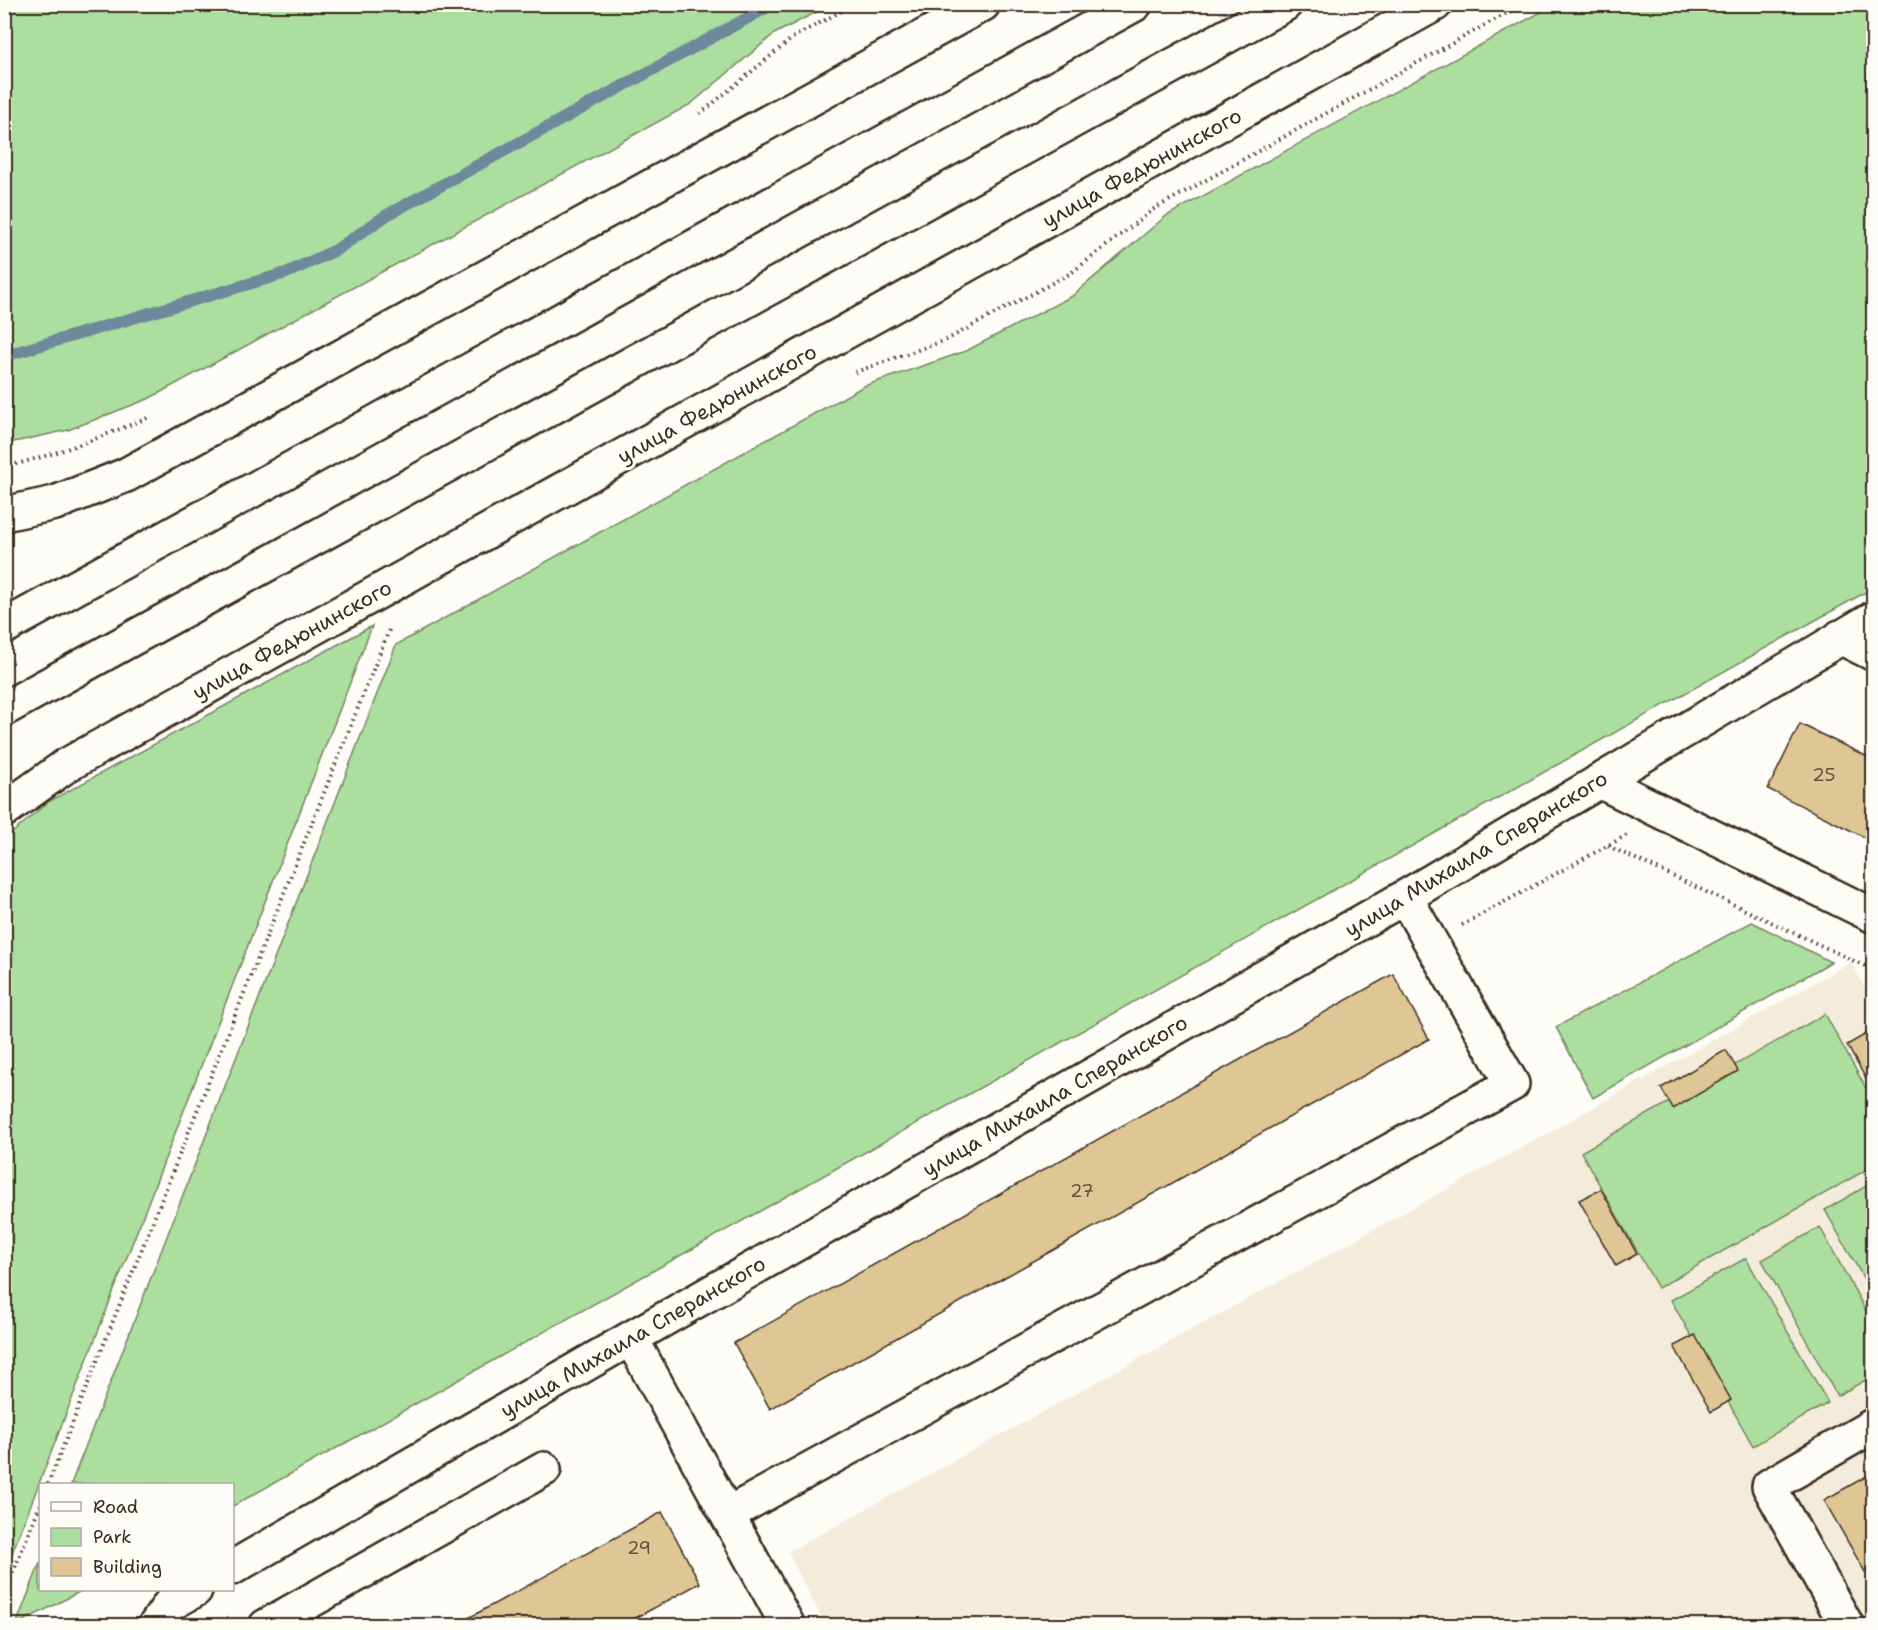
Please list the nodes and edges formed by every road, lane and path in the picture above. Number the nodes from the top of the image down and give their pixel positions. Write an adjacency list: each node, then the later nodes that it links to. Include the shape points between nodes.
1 (855, 4): 7 (path, via 795,36)
2 (983, 4): 11 (main road, via 126,475 55,503)
3 (1135, 4): 14 (main road)
4 (1285, 4): 17 (main road)
5 (1435, 4): 19 (main road, улица Федюнинского, via 67,765)
6 (1522, 4): 8 (path, via 1154,209 1071,273 946,340)
7 (691, 119)
8 (850, 374)
9 (153, 416): 10 (path, via 88,442)
10 (4, 467)
11 (4, 514)
12 (1874, 618): 15 (main road, улица Михаила Сперанского)
13 (398, 625): 31 (path, via 388,630)
14 (4, 627)
15 (1840, 637): 16 (main road); 18 (main road, улица Михаила Сперанского)
16 (1874, 654)
17 (4, 709)
18 (1599, 781): 20 (main road); 22 (main road, улица Михаила Сперанского)
19 (4, 810)
20 (1671, 816): 21 (path, via 1662,831 1642,827); 23 (main road)
21 (1607, 846): 24 (path); 26 (path)
22 (1405, 897): 24 (main road); 28 (main road, улица Михаила Сперанского)
23 (1874, 916)
24 (1431, 942): 33 (main road, via 1512,1084)
25 (1874, 961): 26 (path)
26 (1865, 966): 27 (path)
27 (1874, 980)
28 (632, 1338): 33 (main road); 34 (main road, улица Михаила Сперанского)
29 (1874, 1425): 40 (main road, via 1769,1486)
30 (544, 1469): 38 (main road)
31 (49, 1483)
32 (39, 1508): 36 (path)
33 (728, 1515): 39 (main road)
34 (234, 1567)
35 (193, 1591): 37 (main road, via 170,1604)
36 (4, 1595)
37 (155, 1626)
38 (266, 1626)
39 (788, 1626)
40 (1847, 1626)

